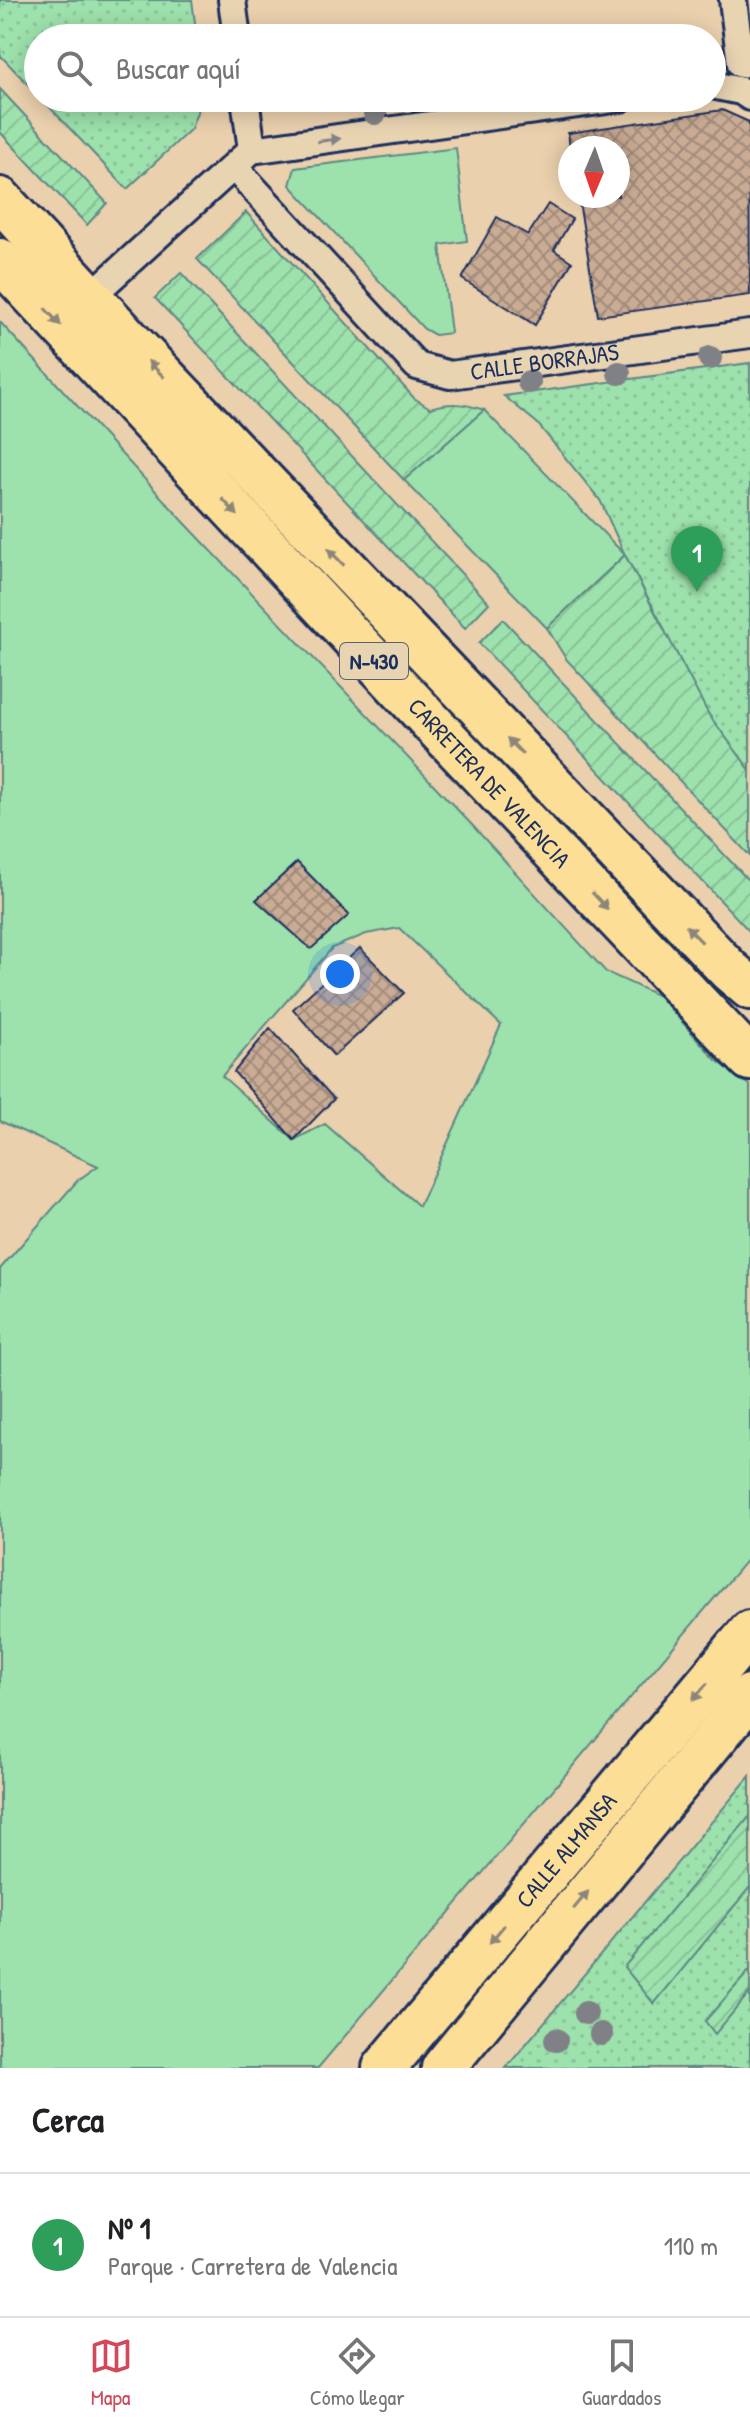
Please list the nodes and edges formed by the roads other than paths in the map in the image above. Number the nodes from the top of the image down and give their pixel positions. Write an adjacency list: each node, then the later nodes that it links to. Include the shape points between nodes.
1 (232, 0): 3 (street)
2 (733, 0): 4 (street)
3 (235, 24)
4 (741, 64)
5 (726, 88): 6 (street)
6 (750, 97)
7 (245, 112): 9 (street)
8 (534, 112): 9 (street, one-way to 8)
9 (243, 159): 12 (street); 13 (street, CALLE BORRAJAS, via 417,366 450,375)
10 (0, 199): 12 (main road, CARRETERA DE VALENCIA / N-430)
11 (0, 260): 15 (main road, CARRETERA DE VALENCIA / N-430, one-way to 15)
12 (91, 296): 14 (main road, CARRETERA DE VALENCIA / N-430, one-way to 12)
13 (750, 334)
14 (750, 988)
15 (750, 1059)
16 (750, 1632): 18 (main road, CALLE ALMANSA, one-way to 18)
17 (750, 1696): 19 (main road, CALLE ALMANSA, one-way to 17)
18 (384, 2068)
19 (443, 2068)

